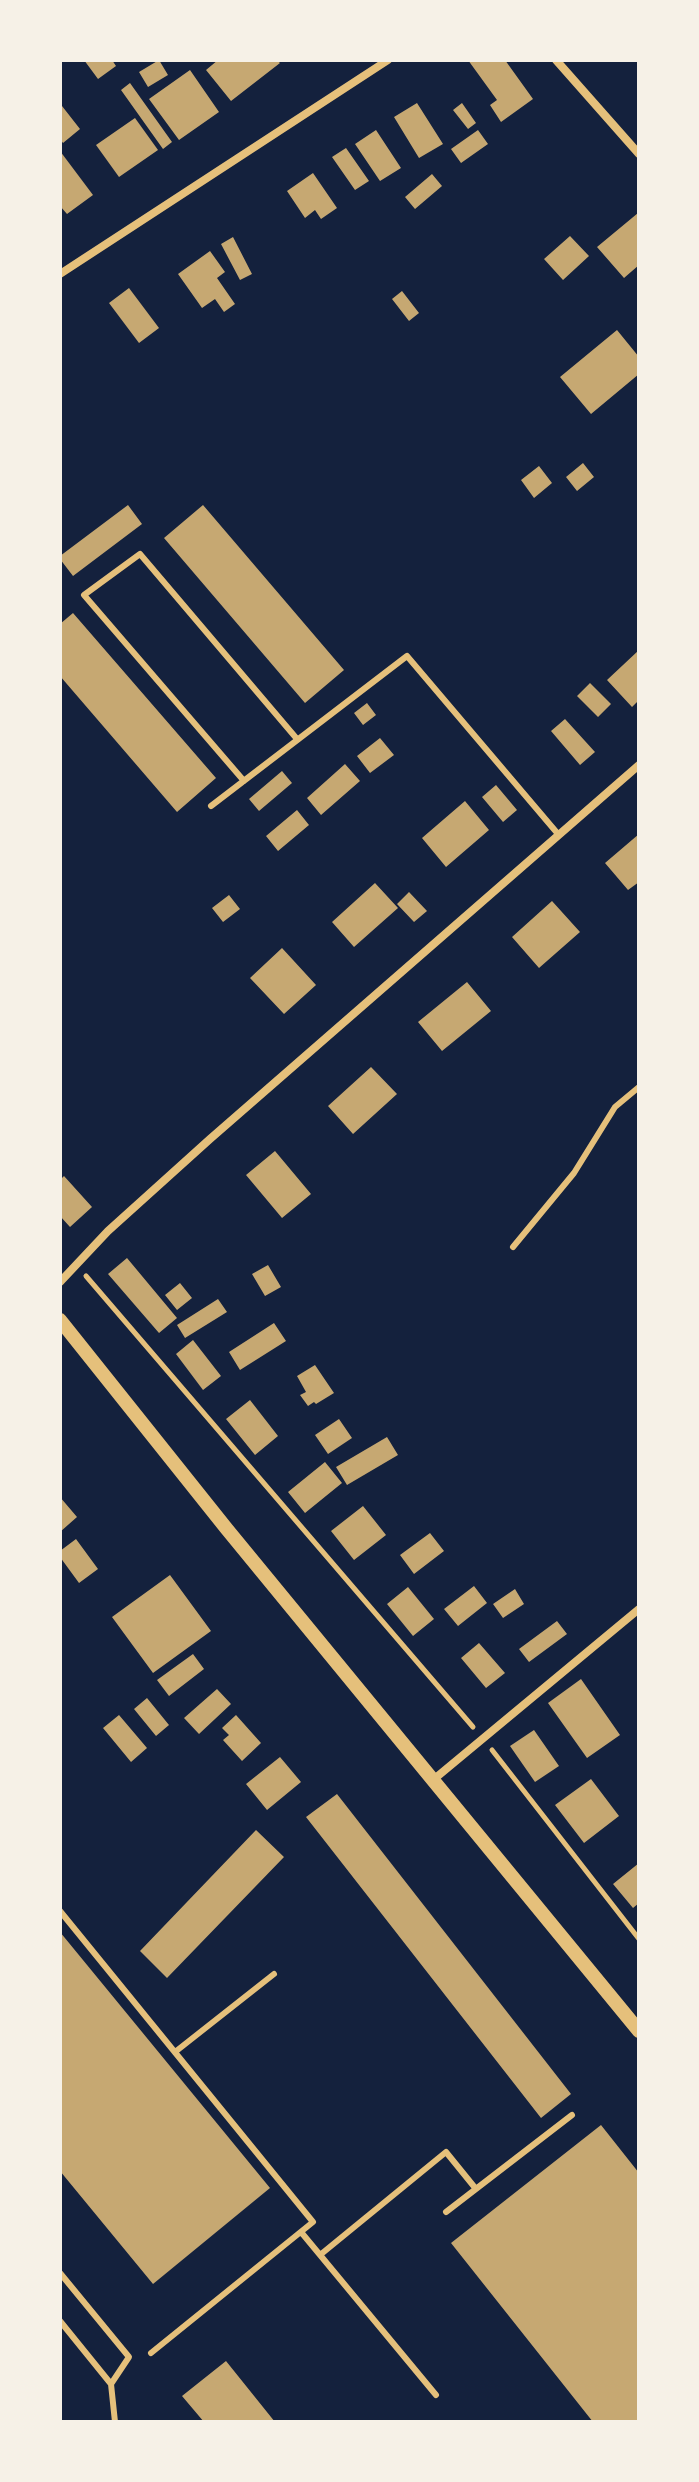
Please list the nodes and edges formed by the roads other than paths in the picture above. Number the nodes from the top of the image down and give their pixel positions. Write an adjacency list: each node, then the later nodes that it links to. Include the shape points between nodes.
1 (388, 60): 4 (street)
2 (556, 60): 3 (street)
3 (639, 154)
4 (60, 274)
5 (297, 739): 7 (lane); 7 (lane, via 140,554 84,595); 9 (lane, via 407,656)
6 (638, 767): 9 (street)
7 (244, 781): 8 (lane)
8 (211, 806)
9 (558, 834): 12 (street, via 210,1139)
10 (639, 1087): 11 (lane, via 615,1107 574,1173)
11 (513, 1247)
12 (60, 1282)
13 (60, 1320): 15 (street)
14 (639, 1609): 15 (street)
15 (433, 1780): 18 (street)
16 (60, 1911): 19 (lane)
17 (274, 1974): 19 (lane)
18 (639, 2031)
19 (175, 2052): 23 (lane, via 313,2222)
20 (572, 2115): 21 (lane)
21 (476, 2189): 22 (lane); 24 (lane, via 446,2152)
22 (446, 2212)
23 (301, 2232): 24 (lane); 27 (lane)
24 (320, 2255): 29 (lane)
25 (60, 2273): 28 (lane, via 129,2357)
26 (60, 2321): 28 (lane)
27 (151, 2353)
28 (111, 2384): 30 (lane)
29 (436, 2395)
30 (115, 2422)

